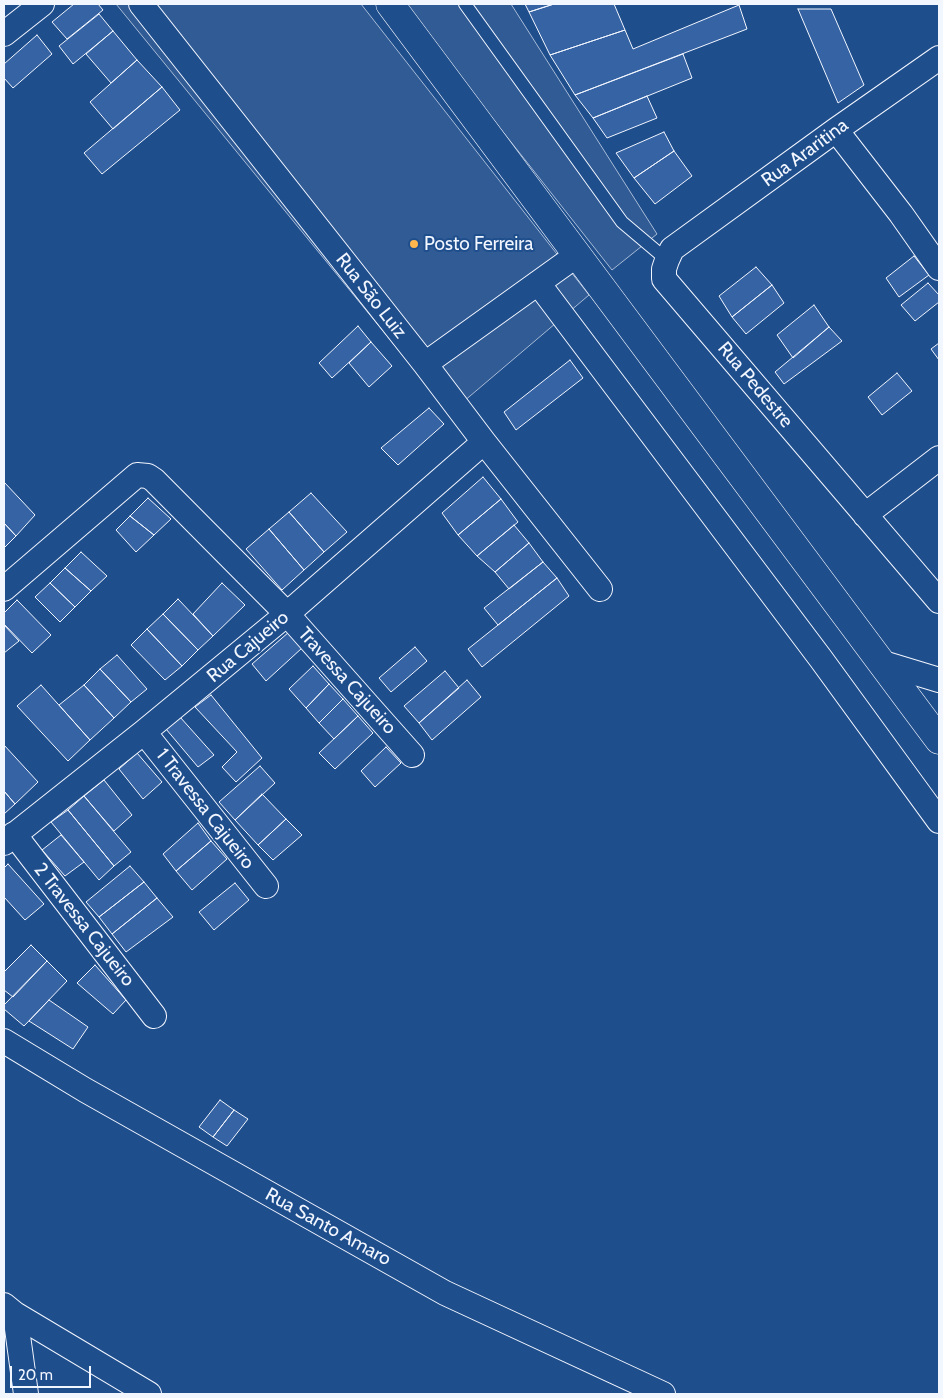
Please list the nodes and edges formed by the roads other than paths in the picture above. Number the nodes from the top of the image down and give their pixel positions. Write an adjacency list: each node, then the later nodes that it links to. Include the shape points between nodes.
1 (42, 4): 5 (street)
2 (141, 4): 12 (street, Rua São Luiz)
3 (390, 4): 9 (highway)
4 (466, 4): 8 (lane, via 622,222)
5 (4, 34)
6 (939, 58): 7 (street, Rua Araritina)
7 (836, 130): 8 (street, Rua Araritina); 10 (street)
8 (669, 255): 15 (street, Rua Pedestre, via 664,279)
9 (577, 256): 11 (street); 20 (highway)
10 (939, 268)
11 (538, 283): 12 (street); 25 (street)
12 (425, 364): 13 (street, Rua São Luiz)
13 (484, 442): 17 (street, Rua São Luiz); 19 (street, Rua Cajueiro)
14 (939, 458): 15 (street)
15 (865, 515): 18 (street, Rua Pedestre)
16 (4, 589): 19 (street, Travessa Cajueiro, via 137,475 154,480)
17 (600, 589)
18 (939, 601)
19 (287, 614): 22 (street, Rua Cajueiro); 24 (street, Travessa Cajueiro)
20 (883, 663): 21 (street); 23 (highway)
21 (939, 680)
22 (144, 732): 26 (street, Rua Cajueiro); 27 (street, 1 Travessa Cajueiro)
23 (939, 740)
24 (412, 755)
25 (939, 821)
26 (9, 838): 28 (street, 2 Travessa Cajueiro)
27 (266, 886)
28 (154, 1016)
29 (4, 1041): 33 (street, Rua Santo Amaro, via 445,1293)
30 (9, 1310): 31 (street); 32 (street)
31 (26, 1394)
32 (149, 1394)
33 (663, 1394)

